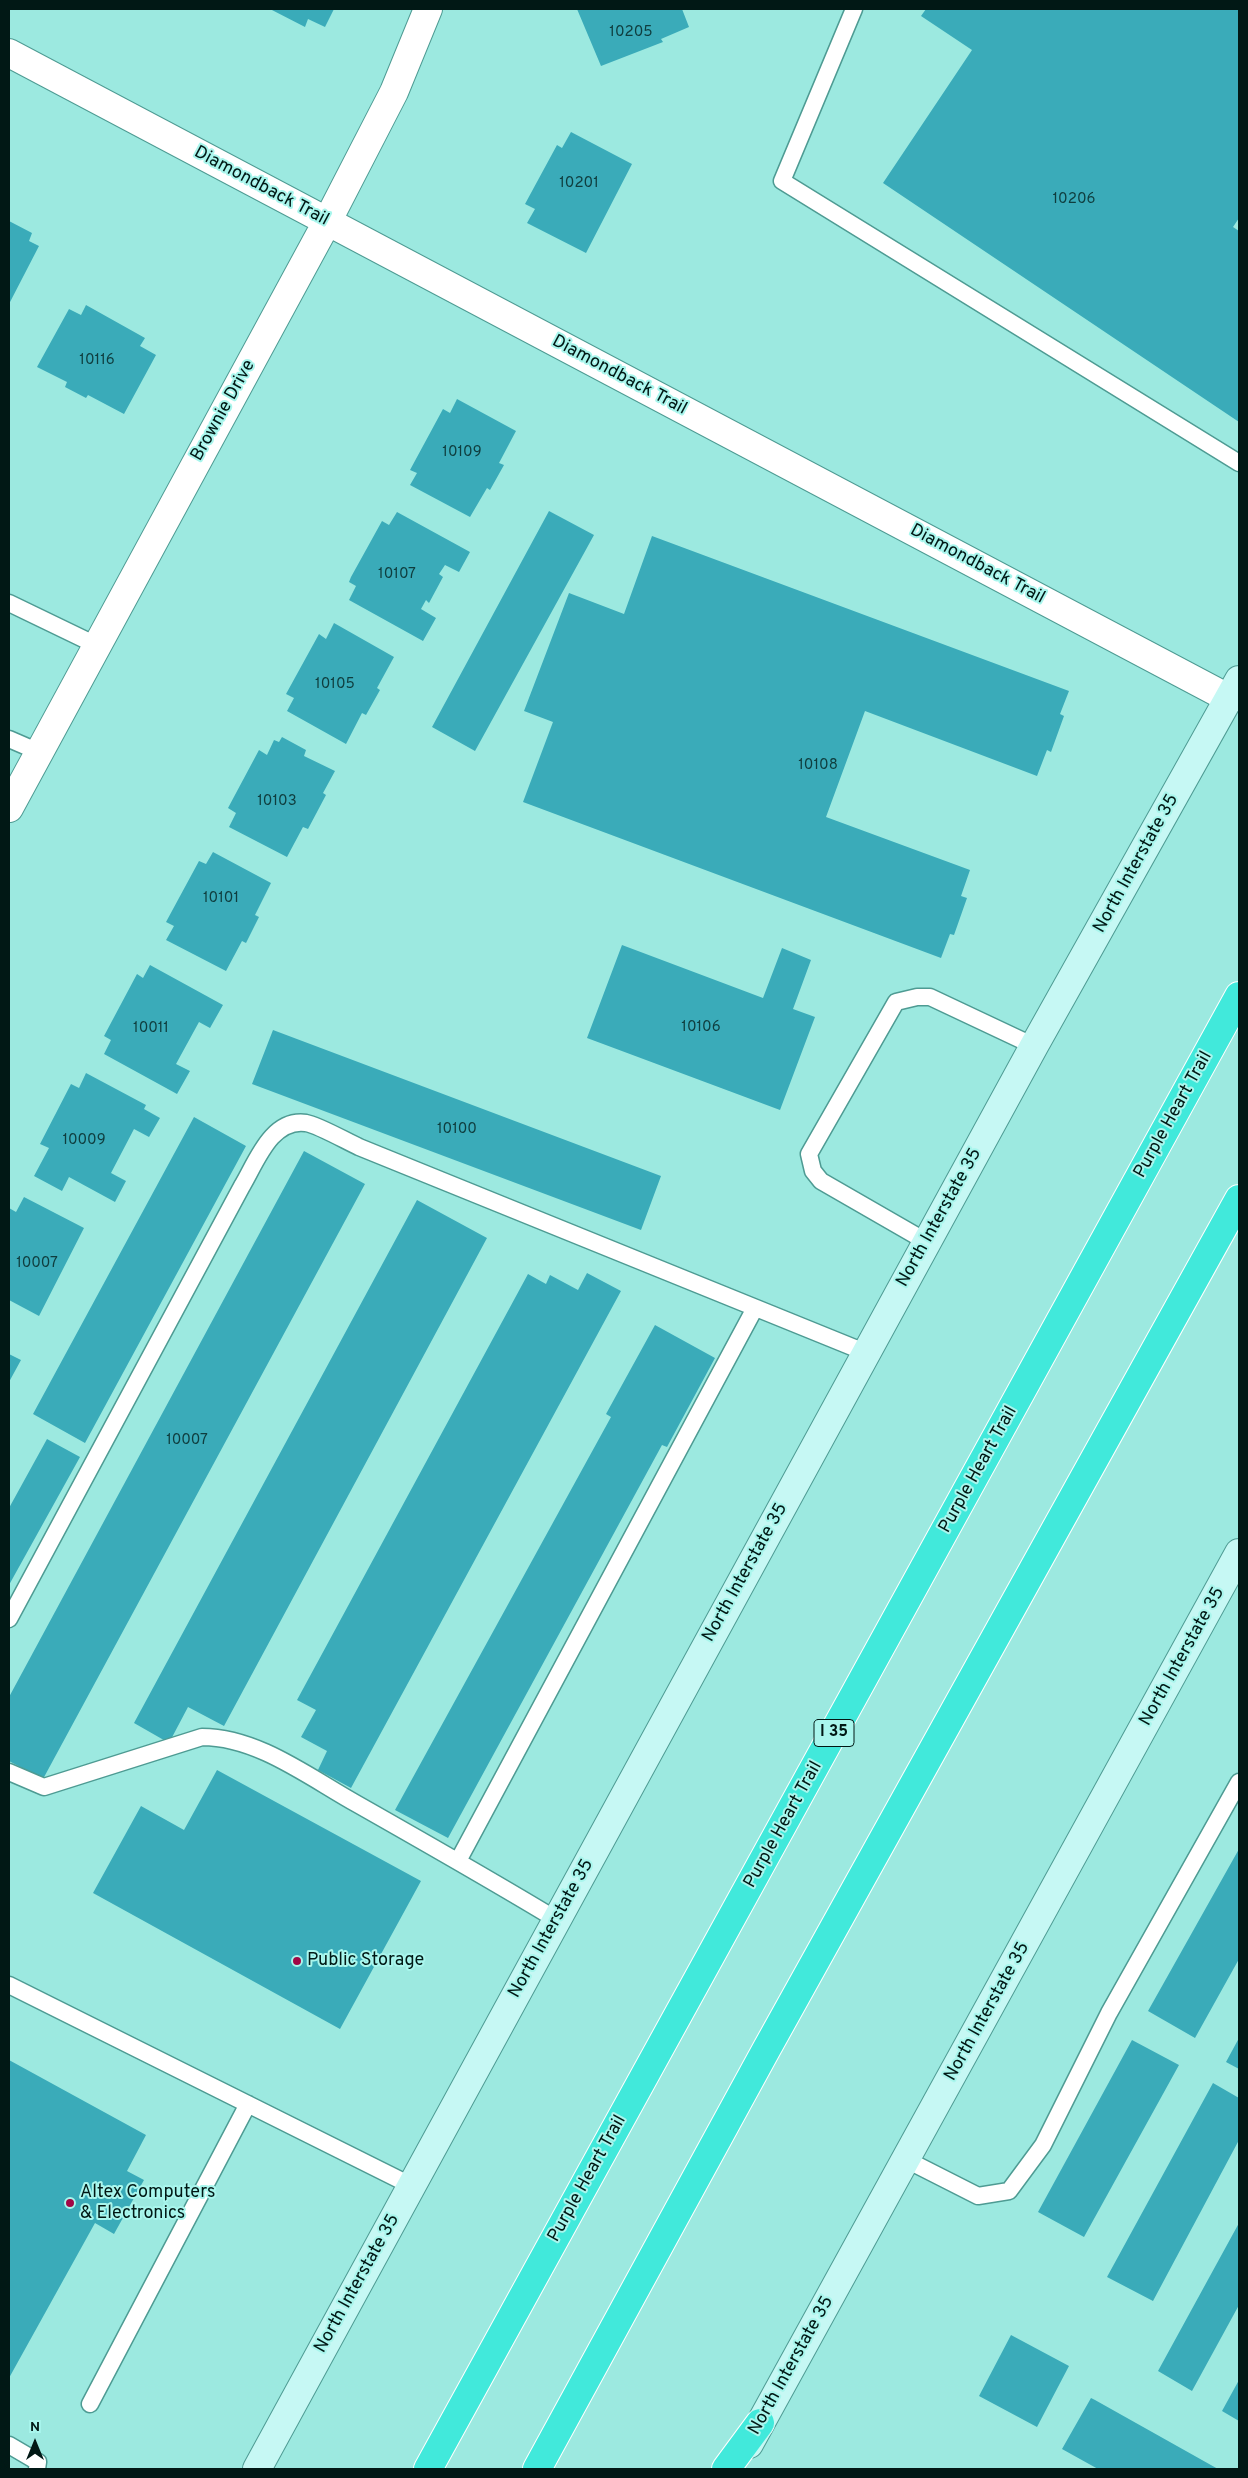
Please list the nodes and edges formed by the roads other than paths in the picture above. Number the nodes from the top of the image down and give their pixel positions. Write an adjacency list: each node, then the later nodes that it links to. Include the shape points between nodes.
1 (428, 9): 4 (street, Brownie Drive, via 394,92)
2 (854, 9): 5 (lane, via 782,181)
3 (9, 53): 4 (street, Diamondback Trail)
4 (327, 222): 7 (street, Brownie Drive); 8 (street, Diamondback Trail)
5 (1239, 463)
6 (9, 603): 7 (lane)
7 (96, 645): 10 (street, Brownie Drive)
8 (1234, 689): 13 (main road, North Interstate 35)
9 (9, 739): 10 (lane)
10 (39, 752): 11 (street, Brownie Drive)
11 (9, 808)
12 (1239, 996): 33 (highway, Purple Heart Trail / I 35)
13 (1034, 1046): 15 (main road, North Interstate 35); 15 (lane, via 930,997 896,1002 809,1154 813,1171 821,1181)
14 (1239, 1199): 34 (highway)
15 (927, 1242): 17 (main road, North Interstate 35)
16 (755, 1308): 17 (lane); 19 (lane, via 306,1123 289,1125 271,1136 242,1186); 22 (lane)
17 (866, 1353): 23 (main road, North Interstate 35)
18 (1239, 1553): 26 (main road, North Interstate 35)
19 (9, 1619)
20 (9, 1772): 22 (lane, via 44,1787 202,1737 218,1737 262,1751)
21 (1239, 1782): 26 (lane, via 1109,2013 1043,2145 1009,2191 978,2196)
22 (458, 1861): 23 (lane)
23 (557, 1920): 27 (main road, North Interstate 35)
24 (9, 1985): 25 (lane)
25 (248, 2104): 27 (lane); 28 (lane)
26 (907, 2160): 29 (main road, North Interstate 35)
27 (412, 2186): 32 (main road, North Interstate 35)
28 (90, 2404)
29 (760, 2423): 35 (highway); 36 (main road, North Interstate 35)
30 (9, 2445): 31 (lane, via 38,2462)
31 (37, 2469)
32 (257, 2469)
33 (428, 2469)
34 (537, 2469)
35 (726, 2469)
36 (735, 2469)

